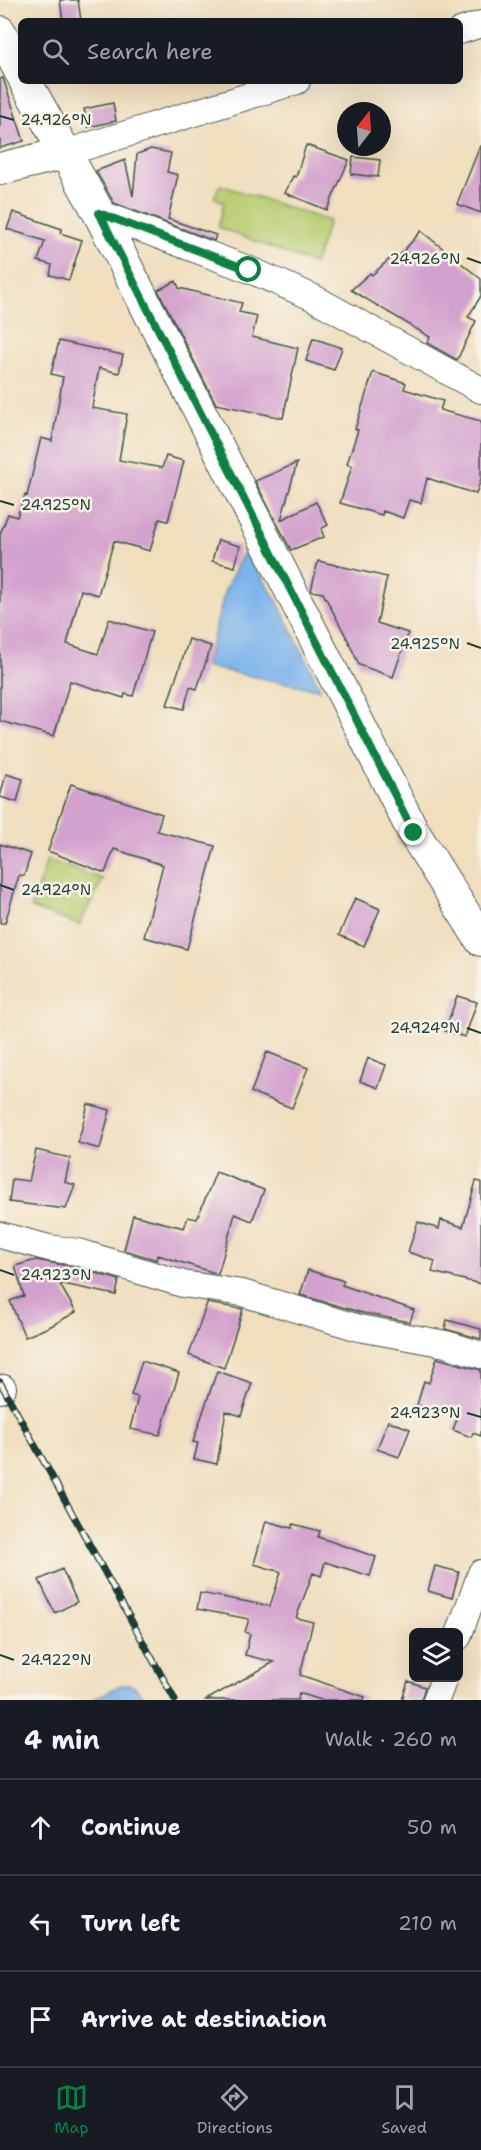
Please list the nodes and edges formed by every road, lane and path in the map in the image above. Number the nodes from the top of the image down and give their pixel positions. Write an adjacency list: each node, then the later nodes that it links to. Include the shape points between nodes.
1 (481, 24): 2 (street)
2 (463, 30)
3 (0, 32): 4 (main road)
4 (18, 67)
5 (27, 84): 7 (main road)
6 (287, 84): 7 (street)
7 (65, 153): 8 (main road); 9 (main road)
8 (0, 169)
9 (99, 213): 10 (street, via 312,297); 11 (main road, via 414,833)
10 (481, 390)
11 (481, 940)
12 (0, 1235): 13 (street, via 78,1252 183,1284 242,1293 359,1328 446,1344)
13 (481, 1355)
14 (481, 1573): 15 (street)
15 (462, 1628)
16 (442, 1682): 17 (street)
17 (436, 1700)

